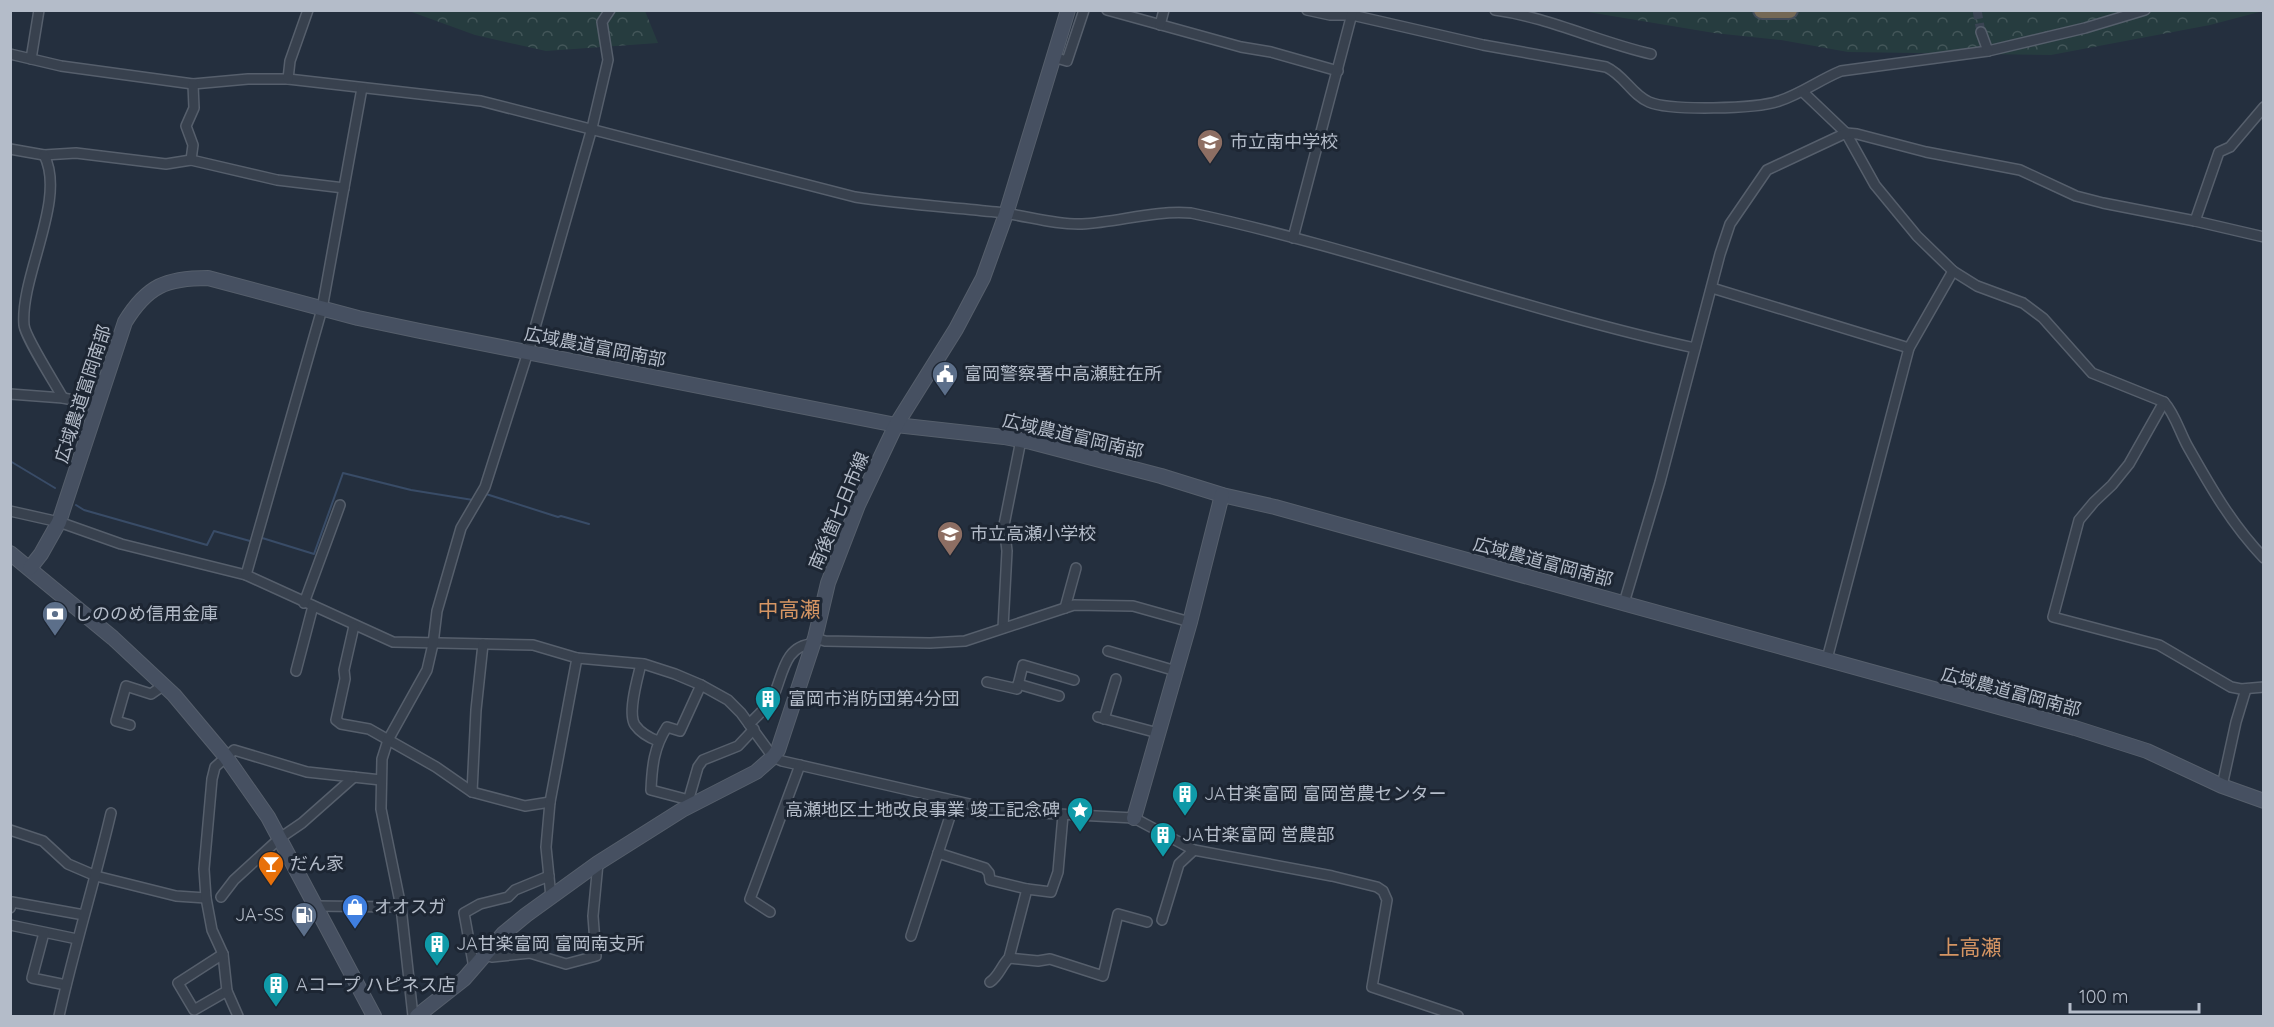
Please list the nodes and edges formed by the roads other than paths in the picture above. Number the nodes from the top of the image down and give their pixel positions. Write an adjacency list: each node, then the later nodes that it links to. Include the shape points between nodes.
1 (39, 10): 21 (street)
2 (308, 10): 23 (street, via 290,61)
3 (610, 10): 28 (street, via 602,22 608,60)
4 (1068, 10): 20 (street, 南後箇七日市線)
5 (1084, 10): 20 (street, via 1067,62)
6 (1107, 10): 15 (street)
7 (1164, 10): 15 (street)
8 (1307, 10): 14 (street, via 1330,15)
9 (1495, 10): 13 (street)
10 (1762, 10): 11 (highway)
11 (1789, 10)
12 (2145, 10): 17 (street)
13 (1516, 12): 19 (street)
14 (1353, 13): 22 (street); 26 (street, via 1484,45 1606,67 1647,102 1662,106 1755,106)
15 (1160, 25): 22 (street)
16 (1981, 32): 17 (street)
17 (1988, 51): 26 (street, via 1841,71)
18 (10, 54): 21 (street)
19 (1651, 54)
20 (1053, 57): 34 (street, 南後箇七日市線)
21 (31, 58): 24 (street, via 61,66)
22 (1338, 70): 37 (street)
23 (288, 79): 24 (street); 25 (street)
24 (193, 84): 32 (street, via 194,108 186,126 193,145)
25 (362, 88): 28 (street, via 482,101); 33 (street)
26 (1803, 92): 29 (street)
27 (2264, 107): 35 (street, via 2230,147 2219,152)
28 (592, 128): 34 (street, via 855,197); 43 (street)
29 (1846, 133): 35 (street, via 2020,170 2076,196); 38 (street, via 1875,185 1917,236); 39 (street, via 1767,170 1730,224)
30 (10, 149): 31 (street)
31 (44, 155): 32 (street, via 76,153 166,164); 45 (street, via 50,176 49,198 24,300 24,329)
32 (191, 160): 33 (street, via 277,180)
33 (344, 188): 40 (street)
34 (1006, 214): 37 (street, via 1083,224 1191,213); 48 (street, 南後箇七日市線, via 969,306)
35 (2195, 221): 36 (street)
36 (2264, 237)
37 (1293, 238): 41 (street)
38 (1953, 271): 42 (street); 46 (street, via 1977,286 2023,303 2043,318 2092,373)
39 (1712, 288): 41 (street); 42 (street)
40 (322, 309): 43 (street, 広域農道富岡南部); 47 (street, 広域農道富岡南部, via 208,278 185,278 159,285 138,302 125,322); 58 (street)
41 (1695, 348): 59 (street)
42 (1909, 348): 70 (street)
43 (528, 352): 48 (street, 広域農道富岡南部); 66 (street, via 485,487 461,528 437,611)
44 (10, 394): 45 (street)
45 (63, 398): 47 (street)
46 (2164, 402): 55 (street, via 2224,509); 81 (street, via 2129,464 2079,520 2053,617 2159,645 2231,687)
47 (99, 405): 53 (street, 広域農道富岡南部)
48 (896, 425): 49 (street, 広域農道富岡南部); 65 (street, 南後箇七日市線, via 850,524 828,583)
49 (1021, 440): 50 (street, 広域農道富岡南部); 64 (street, via 1004,525 1007,550)
50 (1222, 495): 59 (street, 広域農道富岡南部); 62 (street)
51 (340, 505): 60 (street)
52 (10, 511): 53 (street)
53 (59, 522): 56 (street, 広域農道富岡南部); 58 (street, via 121,544)
54 (10, 553): 56 (street)
55 (2264, 558)
56 (30, 568): 78 (street)
57 (1077, 568): 61 (street)
58 (246, 575): 60 (street)
59 (1624, 603): 70 (street, 広域農道富岡南部)
60 (309, 604): 63 (street); 72 (street)
61 (1065, 608): 62 (street, via 1133,606); 64 (street)
62 (1190, 622): 73 (street)
63 (354, 626): 66 (street, via 393,642); 86 (street, via 336,720 369,729)
64 (1003, 628): 65 (street, via 965,641 940,643)
65 (814, 641): 84 (street, via 791,653 773,697); 89 (street, 南後箇七日市線)
66 (433, 644): 67 (street); 86 (street, via 427,670)
67 (483, 644): 69 (street, via 533,645); 94 (street)
68 (1108, 651): 73 (street)
69 (577, 658): 71 (street); 97 (street)
70 (1827, 659): 93 (street, 広域農道富岡南部, via 2119,741)
71 (641, 664): 79 (street); 87 (street, via 632,717 634,724)
72 (296, 671)
73 (1176, 671): 85 (street)
74 (1116, 679): 85 (street, via 1101,718)
75 (1074, 680): 77 (street, via 1023,665)
76 (987, 682): 77 (street, via 1017,689)
77 (1018, 684): 82 (street)
78 (164, 685): 83 (street, via 151,694 126,686 116,721); 88 (street)
79 (700, 685): 84 (street, via 728,700); 87 (street, via 680,731 667,727)
80 (2264, 687): 81 (street)
81 (2246, 689): 93 (street)
82 (1059, 696)
83 (129, 725)
84 (752, 726): 89 (street); 98 (street, via 738,746 703,760)
85 (1158, 733): 101 (street)
86 (388, 740): 92 (street); 94 (street)
87 (658, 741): 98 (street, via 651,789)
88 (226, 757): 91 (street, via 234,750 307,772); 103 (street); 112 (street, via 215,767 212,779 204,869)
89 (773, 757): 90 (street); 98 (street, 南後箇七日市線, via 742,781)
90 (800, 765): 95 (street); 116 (street, via 750,899)
91 (354, 777): 92 (street); 103 (street)
92 (381, 780): 114 (street, via 381,809)
93 (2222, 786): 96 (street, 広域農道富岡南部)
94 (472, 792): 97 (street, via 525,806)
95 (955, 801): 100 (street, via 1000,811); 105 (street)
96 (2264, 801)
97 (550, 802): 108 (street, via 546,847)
98 (688, 803): 106 (street, 南後箇七日市線)
99 (111, 813): 107 (street)
100 (1063, 815): 101 (street); 109 (street, via 1058,872 1051,892)
101 (1134, 818): 104 (street)
102 (10, 830): 107 (street, via 43,841 68,864)
103 (280, 838): 110 (street); 113 (street)
104 (1194, 850): 118 (street, via 1179,864); 135 (street, via 1377,887 1387,900 1372,987)
105 (938, 853): 109 (street, via 985,868 990,880); 122 (street)
106 (598, 863): 111 (street, 南後箇七日市線); 125 (street, via 593,916 596,956 566,964 530,953)
107 (96, 876): 112 (street, via 176,896); 117 (street)
108 (549, 876): 111 (street); 127 (street, via 464,913)
109 (1027, 889): 126 (street)
110 (220, 897)
111 (551, 897): 125 (street, 南後箇七日市線, via 502,934)
112 (206, 898): 124 (street, via 209,921)
113 (315, 906): 114 (street); 133 (street)
114 (401, 907): 134 (street)
115 (10, 908): 117 (street, via 12,902)
116 (770, 912)
117 (84, 915): 123 (street)
118 (1162, 920)
119 (1147, 922): 126 (street, via 1118,914 1103,975 1050,959)
120 (10, 925): 121 (street)
121 (44, 933): 123 (street); 129 (street, via 32,978)
122 (911, 936)
123 (77, 939): 129 (street)
124 (223, 954): 130 (street); 130 (street, via 178,983 194,1010)
125 (485, 955): 127 (street, 南後箇七日市線)
126 (1009, 958): 128 (street, via 997,978)
127 (474, 968): 134 (street, 南後箇七日市線)
128 (990, 982)
129 (66, 985): 131 (street)
130 (227, 991): 132 (street)
131 (59, 1017)
132 (238, 1017)
133 (374, 1017)
134 (415, 1017)
135 (1458, 1017)

